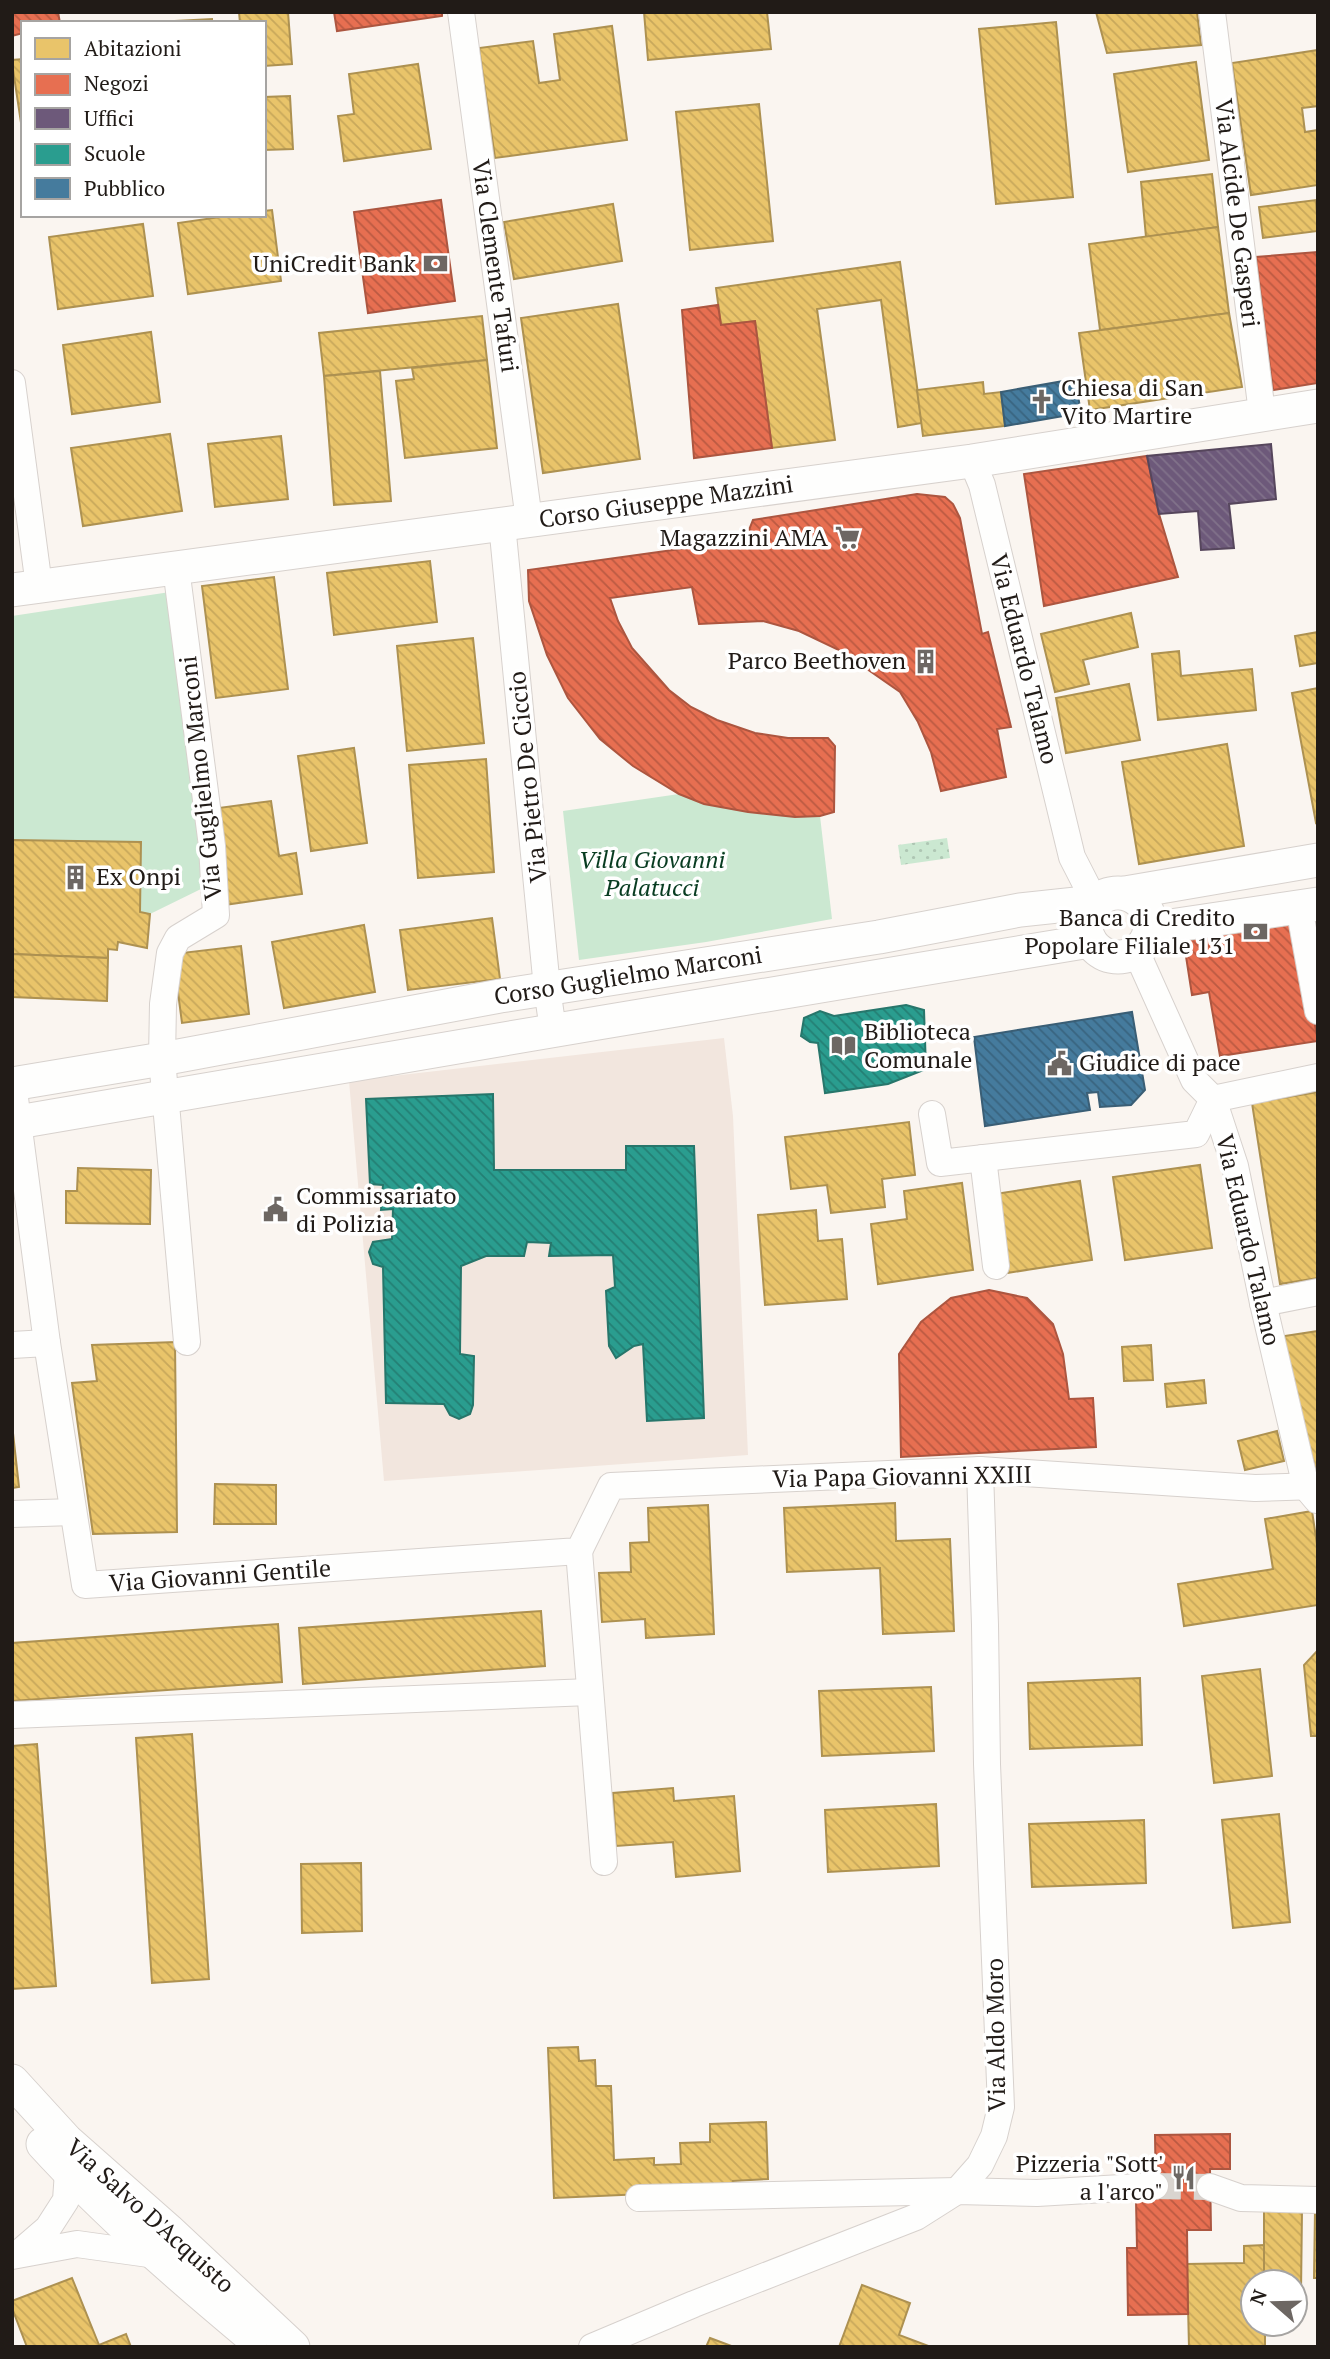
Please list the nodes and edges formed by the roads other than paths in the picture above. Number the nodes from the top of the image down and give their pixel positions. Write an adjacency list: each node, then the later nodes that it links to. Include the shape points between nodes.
1 (461, 12): 7 (street, Via Clemente Tafuri)
2 (1212, 12): 5 (street, Via Alcide De Gasperi)
3 (12, 383): 9 (street)
4 (1318, 406): 5 (street, Corso Giuseppe Mazzini)
5 (1262, 413): 6 (street, Corso Giuseppe Mazzini)
6 (972, 461): 7 (street, Corso Giuseppe Mazzini); 11 (street, Via Eduardo Talamo, via 982,485 1072,857)
7 (516, 522): 8 (street, Corso Giuseppe Mazzini); 17 (street, Via Pietro De Ciccio)
8 (176, 568): 9 (street, Corso Giuseppe Mazzini); 20 (street, Via Guglielmo Marconi, via 212,846 216,915 178,937 170,953)
9 (25, 588)
10 (1318, 860): 11 (street, Corso Guglielmo Marconi)
11 (1094, 900): 13 (street, Corso Guglielmo Marconi); 14 (street, via 1141,902 1147,910); 15 (street, via 1086,921)
12 (1308, 906): 14 (street); 18 (street)
13 (946, 924): 16 (street); 17 (street, Corso Guglielmo Marconi)
14 (1143, 940): 15 (street, via 1117,957 1097,950); 24 (street, Via Eduardo Talamo, via 1194,1080)
15 (1090, 942): 16 (street, Corso Guglielmo Marconi)
16 (955, 963): 19 (street, Corso Guglielmo Marconi)
17 (547, 988): 19 (street, Via Pietro De Ciccio); 20 (street, Corso Guglielmo Marconi)
18 (1318, 1011)
19 (554, 1030): 23 (street, Corso Guglielmo Marconi)
20 (162, 1059): 22 (street, Corso Guglielmo Marconi); 23 (street, Via Guglielmo Marconi)
21 (1318, 1077): 24 (street)
22 (13, 1084): 26 (street, Via Giovanni Gentile)
23 (167, 1097): 26 (street, Corso Guglielmo Marconi); 31 (street, Via Guglielmo Marconi)
24 (1213, 1098): 27 (street, via 1196,1133); 30 (street, Via Eduardo Talamo, via 1235,1166)
25 (932, 1114): 27 (street, via 940,1163)
26 (15, 1123): 32 (street, Via Giovanni Gentile)
27 (983, 1158): 28 (street)
28 (996, 1266)
29 (1318, 1292): 30 (street)
30 (1263, 1303): 35 (street, Via Eduardo Talamo)
31 (187, 1342)
32 (47, 1343): 33 (street); 36 (street, Via Giovanni Gentile)
33 (12, 1345)
34 (980, 1470): 35 (street, Via Papa Giovanni XXIII); 38 (street, Via Papa Giovanni XXIII, via 611,1486); 47 (street, Via Aldo Moro, via 1001,2107 980,2165)
35 (1314, 1491)
36 (73, 1513): 37 (street); 38 (street, Via Giovanni Gentile, via 85,1585)
37 (12, 1514)
38 (579, 1551): 39 (street)
39 (590, 1692): 40 (street); 41 (street)
40 (12, 1715)
41 (604, 1862)
42 (12, 2081): 53 (street, Via Salvo D'Acquisto, via 66,2140)
43 (12, 2111): 44 (street, Via Salvo D'Acquisto)
44 (68, 2172): 50 (street, via 66,2200 48,2228); 51 (street, Via Salvo D'Acquisto)
45 (1155, 2186): 47 (street, via 1037,2193)
46 (1210, 2187): 49 (street, via 1241,2198)
47 (957, 2191): 48 (street); 54 (street, Via Aldo Moro, via 916,2217)
48 (639, 2198)
49 (1318, 2200)
50 (15, 2255): 51 (street, via 77,2244)
51 (156, 2255): 52 (street, Via Salvo D'Acquisto)
52 (264, 2347)
53 (293, 2347)
54 (592, 2347)

